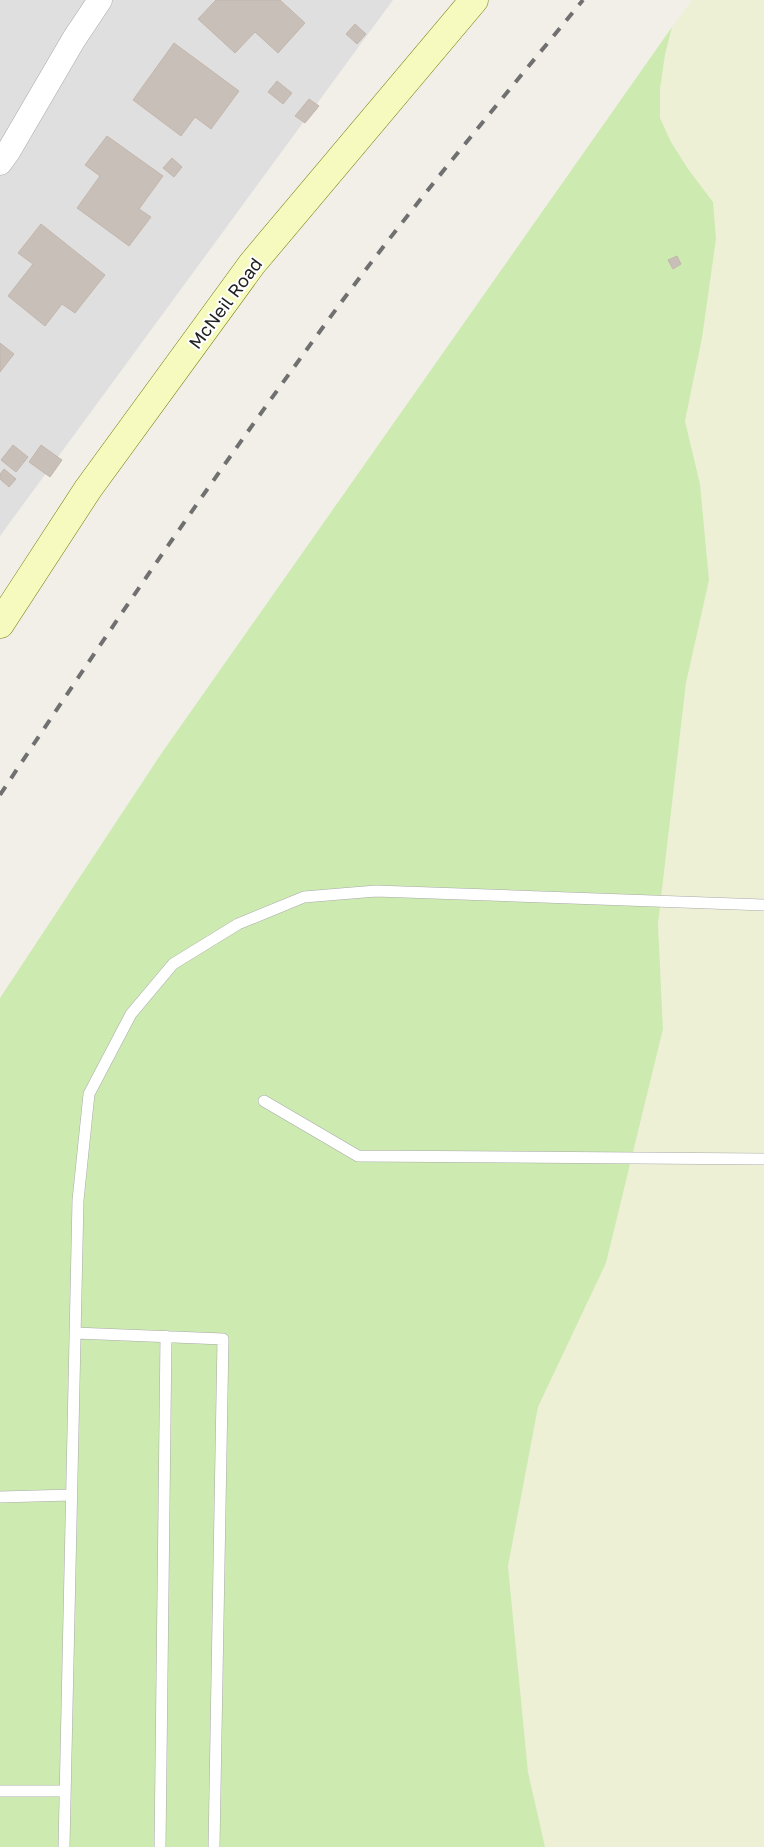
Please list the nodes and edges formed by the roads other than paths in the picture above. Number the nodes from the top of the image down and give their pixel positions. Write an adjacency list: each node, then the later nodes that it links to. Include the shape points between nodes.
1 (100, 0): 3 (street)
2 (474, 0): 4 (main road, McNeil Road, via 252,264 88,489)
3 (0, 163)
4 (0, 624)
5 (764, 905): 8 (lane, via 376,891 304,897 238,924 173,964 131,1014 89,1094 78,1200)
6 (264, 1102): 7 (lane, via 358,1156)
7 (764, 1159)
8 (74, 1333): 9 (lane); 10 (lane)
9 (166, 1336): 15 (lane); 16 (lane, via 223,1339)
10 (71, 1495): 11 (lane); 13 (lane)
11 (0, 1497)
12 (0, 1791): 13 (lane)
13 (66, 1791): 14 (lane)
14 (64, 1847)
15 (160, 1847)
16 (214, 1847)

